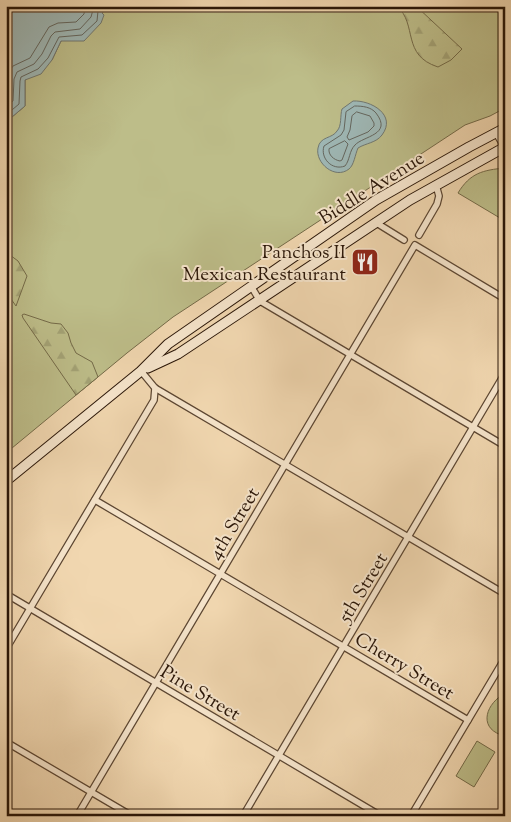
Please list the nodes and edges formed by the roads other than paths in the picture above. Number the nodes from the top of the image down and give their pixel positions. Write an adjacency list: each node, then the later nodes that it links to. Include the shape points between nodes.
1 (505, 128): 2 (main road, Biddle Avenue)
2 (496, 133): 3 (street); 8 (main road, Biddle Avenue, via 376,200)
3 (504, 148): 4 (main road, Biddle Avenue)
4 (436, 185): 5 (main road, Biddle Avenue); 6 (street, via 437,204)
5 (375, 222): 7 (street); 10 (main road, Biddle Avenue)
6 (419, 235)
7 (404, 240)
8 (250, 286): 10 (street); 12 (main road, Biddle Avenue, via 168,344)
9 (505, 299): 11 (street, 4th Street, via 415,245)
10 (260, 301): 11 (street); 12 (main road, Biddle Avenue, via 178,354)
11 (349, 354): 15 (street); 17 (street, 4th Street)
12 (141, 371): 14 (street); 18 (main road, Biddle Avenue)
13 (505, 373): 15 (street, 5th Street)
14 (155, 388): 17 (street); 19 (street, via 154,400)
15 (474, 428): 16 (street); 20 (street, 5th Street)
16 (505, 446)
17 (285, 464): 20 (street); 21 (street, 4th Street)
18 (6, 481)
19 (95, 500): 21 (street, Cherry Street); 24 (street)
20 (409, 537): 23 (street); 25 (street, 5th Street)
21 (220, 573): 25 (street, Cherry Street); 28 (street, 4th Street)
22 (6, 594): 24 (street, Pine Street)
23 (505, 594)
24 (30, 609): 26 (street); 28 (street, Pine Street)
25 (344, 646): 29 (street, Cherry Street); 31 (street, 5th Street)
26 (6, 649)
27 (505, 658): 29 (street)
28 (156, 682): 31 (street, Pine Street); 32 (street, 4th Street)
29 (468, 720): 37 (street)
30 (6, 742): 32 (street)
31 (279, 756): 35 (street, 5th Street); 36 (street, Pine Street)
32 (91, 792): 33 (street, 4th Street); 34 (street)
33 (77, 816)
34 (132, 816)
35 (244, 816)
36 (381, 816)
37 (411, 816)

